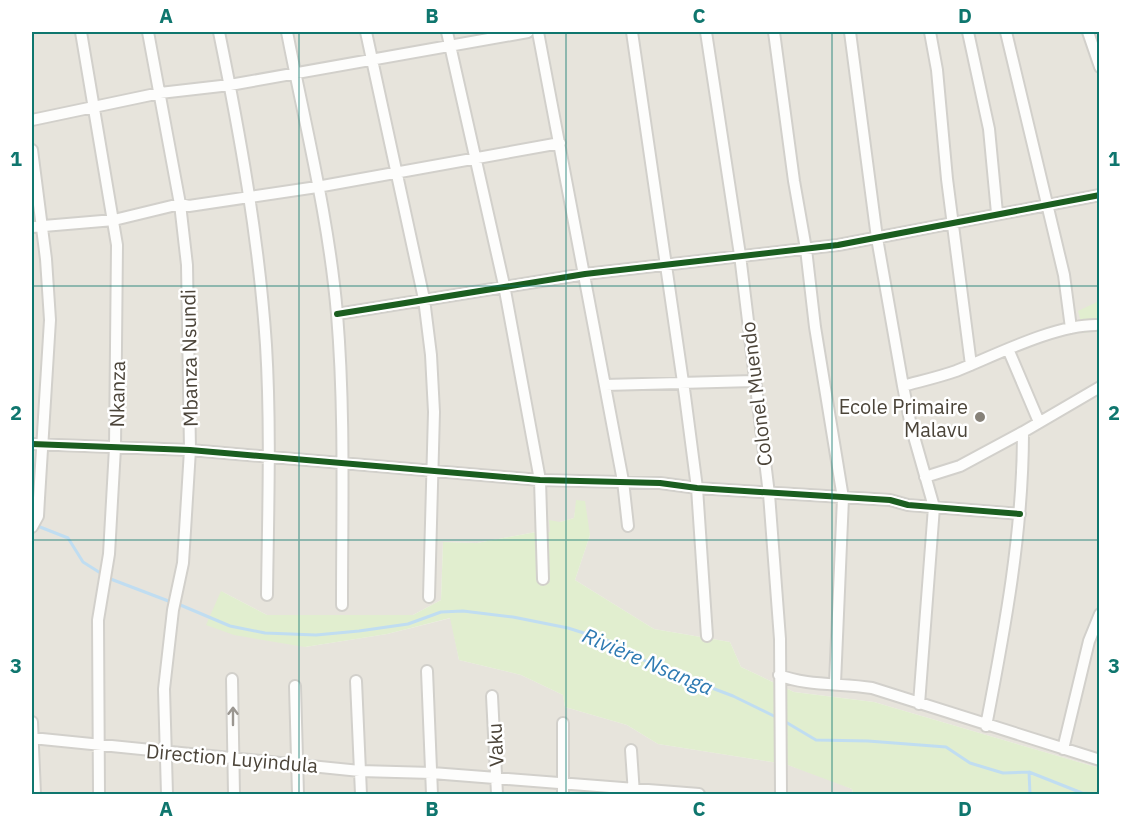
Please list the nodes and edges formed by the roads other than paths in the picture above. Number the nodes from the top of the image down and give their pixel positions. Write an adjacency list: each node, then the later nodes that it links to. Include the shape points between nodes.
1 (81, 32): 23 (street, Nkanza)
2 (148, 32): 22 (street, Mbanza Nsundi)
3 (219, 32): 21 (street)
4 (287, 32): 20 (street)
5 (366, 32): 18 (street)
6 (447, 32): 17 (street)
7 (528, 32): 17 (street)
8 (538, 32): 25 (street)
9 (632, 32): 41 (street)
10 (706, 32): 40 (street, Colonel Muendo)
11 (774, 32): 39 (street)
12 (850, 32): 38 (street)
13 (930, 32): 36 (street)
14 (968, 32): 34 (street, via 989,129)
15 (1006, 32): 32 (street)
16 (1088, 32): 19 (street)
17 (450, 44): 18 (street); 27 (street)
18 (372, 59): 20 (street); 28 (street)
19 (1100, 67)
20 (295, 73): 21 (street); 29 (street)
21 (230, 85): 22 (street); 31 (street)
22 (160, 93): 23 (street); 33 (street, Mbanza Nsundi)
23 (95, 108): 24 (street); 35 (street, Nkanza)
24 (32, 120)
25 (560, 143): 27 (street); 42 (street)
26 (32, 150): 37 (street)
27 (474, 157): 28 (street); 43 (street)
28 (396, 173): 29 (street); 44 (street)
29 (317, 187): 31 (street); 45 (street)
30 (1100, 195): 32 (street)
31 (249, 197): 33 (street); 60 (street, via 266,345)
32 (1048, 203): 34 (street); 47 (street, via 1065,275)
33 (180, 204): 35 (street); 59 (street, Mbanza Nsundi, via 187,265)
34 (997, 213): 36 (street)
35 (114, 220): 37 (street); 58 (street, Nkanza, via 118,386)
36 (952, 223): 38 (street); 49 (street)
37 (37, 227): 57 (street, via 50,320)
38 (877, 238): 39 (street); 53 (street)
39 (806, 249): 40 (street); 68 (street)
40 (740, 255): 41 (street); 50 (street, Colonel Muendo)
41 (665, 266): 42 (street); 52 (street)
42 (585, 274): 43 (street); 51 (street)
43 (504, 285): 44 (street); 64 (street)
44 (423, 299): 45 (street); 62 (street, via 431,355)
45 (337, 314): 61 (street)
46 (1096, 324): 47 (street)
47 (1071, 328): 48 (street)
48 (1008, 349): 49 (street); 55 (street)
49 (971, 364): 53 (street)
50 (754, 381): 52 (street); 67 (street, Colonel Muendo)
51 (605, 384): 52 (street); 65 (street)
52 (683, 384): 66 (street)
53 (903, 386): 63 (street)
54 (1100, 387): 55 (street)
55 (1039, 422): 56 (street)
56 (1023, 432): 63 (street, via 960,466); 70 (street)
57 (37, 445): 58 (street); 71 (street, via 38,516)
58 (115, 448): 59 (street); 91 (street, Nkanza, via 109,554 98,620)
59 (190, 450): 60 (street); 94 (street, Mbanza Nsundi, via 183,563 173,609 164,689)
60 (269, 458): 61 (street); 74 (street)
61 (343, 464): 62 (street); 76 (street)
62 (433, 469): 64 (street); 75 (street)
63 (925, 477): 69 (street)
64 (540, 480): 65 (street); 73 (street)
65 (623, 482): 66 (street); 72 (street)
66 (697, 488): 67 (street); 78 (street)
67 (769, 494): 68 (street); 80 (street, Colonel Muendo)
68 (843, 498): 69 (street); 83 (street)
69 (934, 507): 70 (street); 86 (street)
70 (1020, 514): 89 (street, via 1012,586)
71 (32, 526)
72 (628, 526)
73 (543, 579)
74 (267, 595)
75 (429, 597)
76 (342, 605)
77 (1100, 614): 92 (street, via 1089,640)
78 (707, 636)
79 (427, 671): 99 (street)
80 (779, 675): 83 (street, via 795,681); 112 (street, Colonel Muendo)
81 (232, 679): 95 (street, one-way to 81)
82 (356, 681): 98 (street)
83 (836, 682): 86 (street, via 872,688)
84 (295, 686): 97 (street)
85 (492, 696): 100 (street, Vaku)
86 (919, 704): 89 (street)
87 (32, 722): 90 (street)
88 (562, 723): 101 (street)
89 (986, 726): 92 (street)
90 (32, 738): 91 (street, Direction Luyindula); 104 (street)
91 (98, 746): 94 (street, Direction Luyindula); 105 (street, Nkanza)
92 (1063, 749): 96 (street)
93 (631, 750): 102 (street)
94 (165, 752): 95 (street, Direction Luyindula); 106 (street, Mbanza Nsundi)
95 (233, 758): 97 (street, Direction Luyindula); 107 (street)
96 (1100, 760)
97 (297, 764): 98 (street, Direction Luyindula); 108 (street)
98 (360, 771): 99 (street, Direction Luyindula); 109 (street)
99 (432, 773): 100 (street, Direction Luyindula); 110 (street)
100 (496, 779): 101 (street, Direction Luyindula); 111 (street, Vaku)
101 (562, 790): 102 (street, Direction Luyindula)
102 (634, 791): 103 (street, Direction Luyindula)
103 (699, 794)
104 (34, 795)
105 (99, 795)
106 (167, 795)
107 (234, 795)
108 (298, 795)
109 (361, 795)
110 (432, 795)
111 (497, 795)
112 (781, 795)

